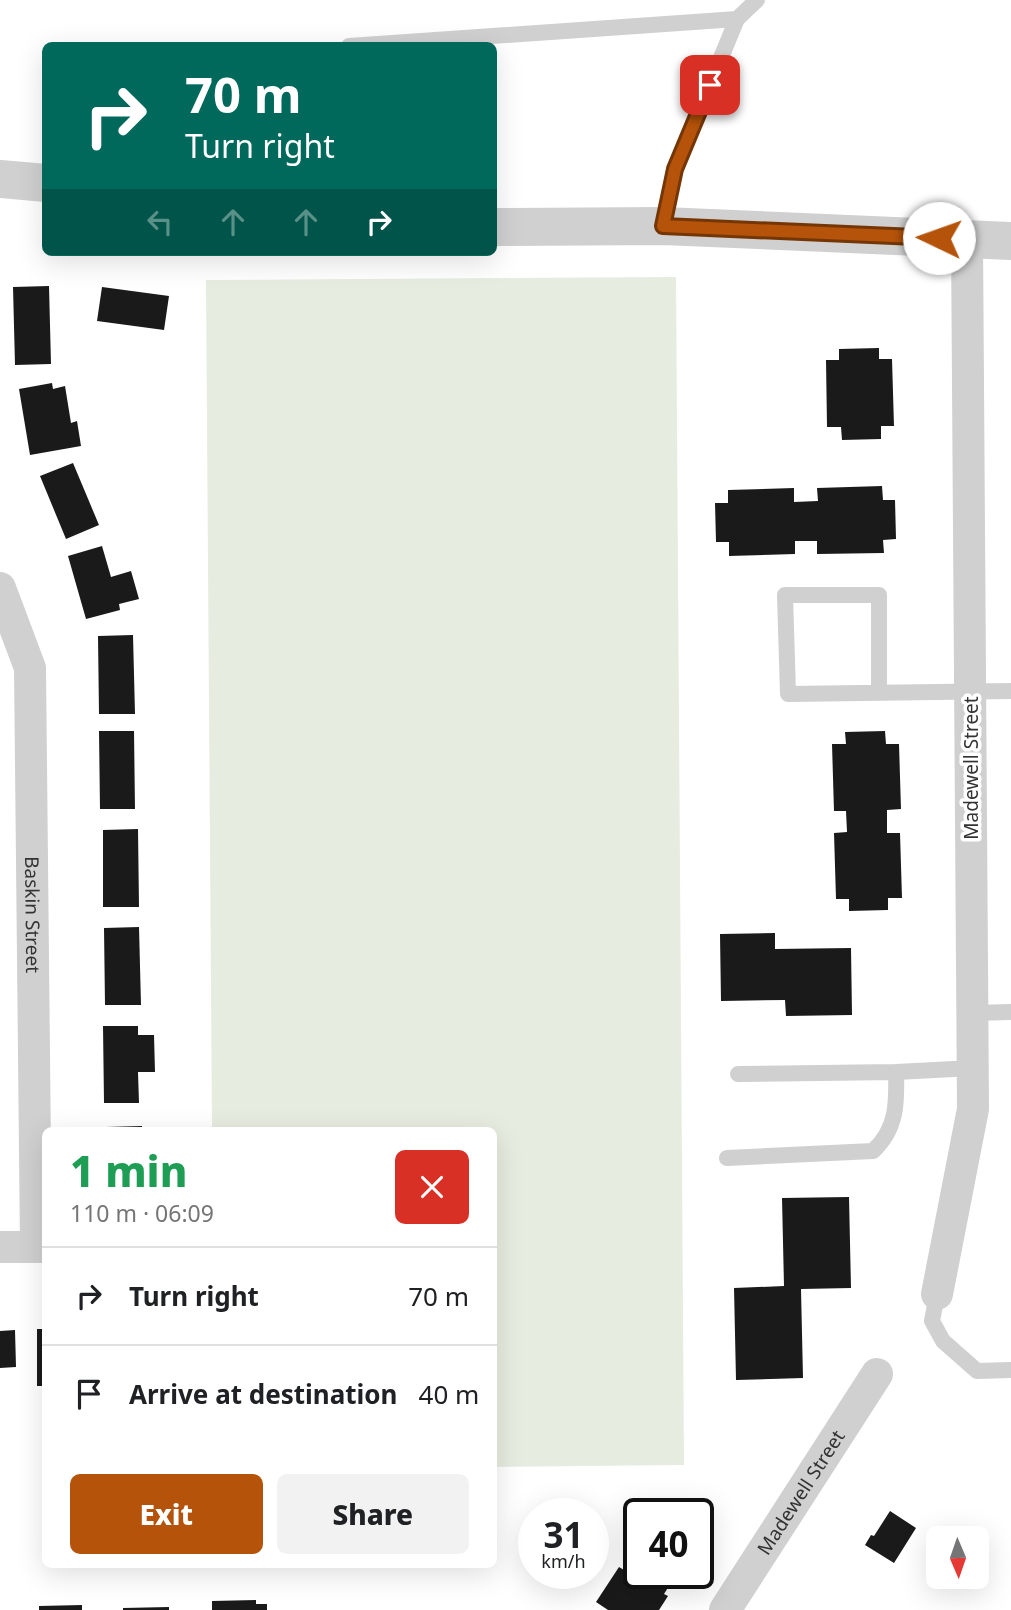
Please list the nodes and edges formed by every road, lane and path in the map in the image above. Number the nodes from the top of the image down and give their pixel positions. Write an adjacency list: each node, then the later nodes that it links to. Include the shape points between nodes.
1 (757, 0): 2 (lane)
2 (737, 19): 3 (lane); 7 (lane, via 675,169)
3 (406, 42)
4 (0, 179): 5 (street)
5 (42, 183)
6 (497, 226): 7 (street)
7 (663, 226): 8 (street)
8 (967, 240): 9 (street); 12 (street, Madewell Street)
9 (1011, 241)
10 (0, 588): 21 (street, Baskin Street, via 30,668)
11 (1011, 691): 12 (lane)
12 (970, 692): 13 (lane); 15 (street, Madewell Street)
13 (879, 693): 13 (lane, via 788,694 785,595 879,595)
14 (1011, 1012): 15 (lane)
15 (972, 1013): 16 (street, Madewell Street)
16 (972, 1068): 17 (lane); 22 (street, Madewell Street, via 973,1109)
17 (896, 1072): 18 (lane); 19 (lane, via 894,1121 873,1151)
18 (738, 1074)
19 (727, 1158)
20 (0, 1247): 21 (street)
21 (41, 1247)
22 (937, 1294): 23 (lane, via 932,1321 943,1341 977,1371)
23 (1011, 1370)
24 (877, 1374): 25 (street, Madewell Street)
25 (725, 1610)

